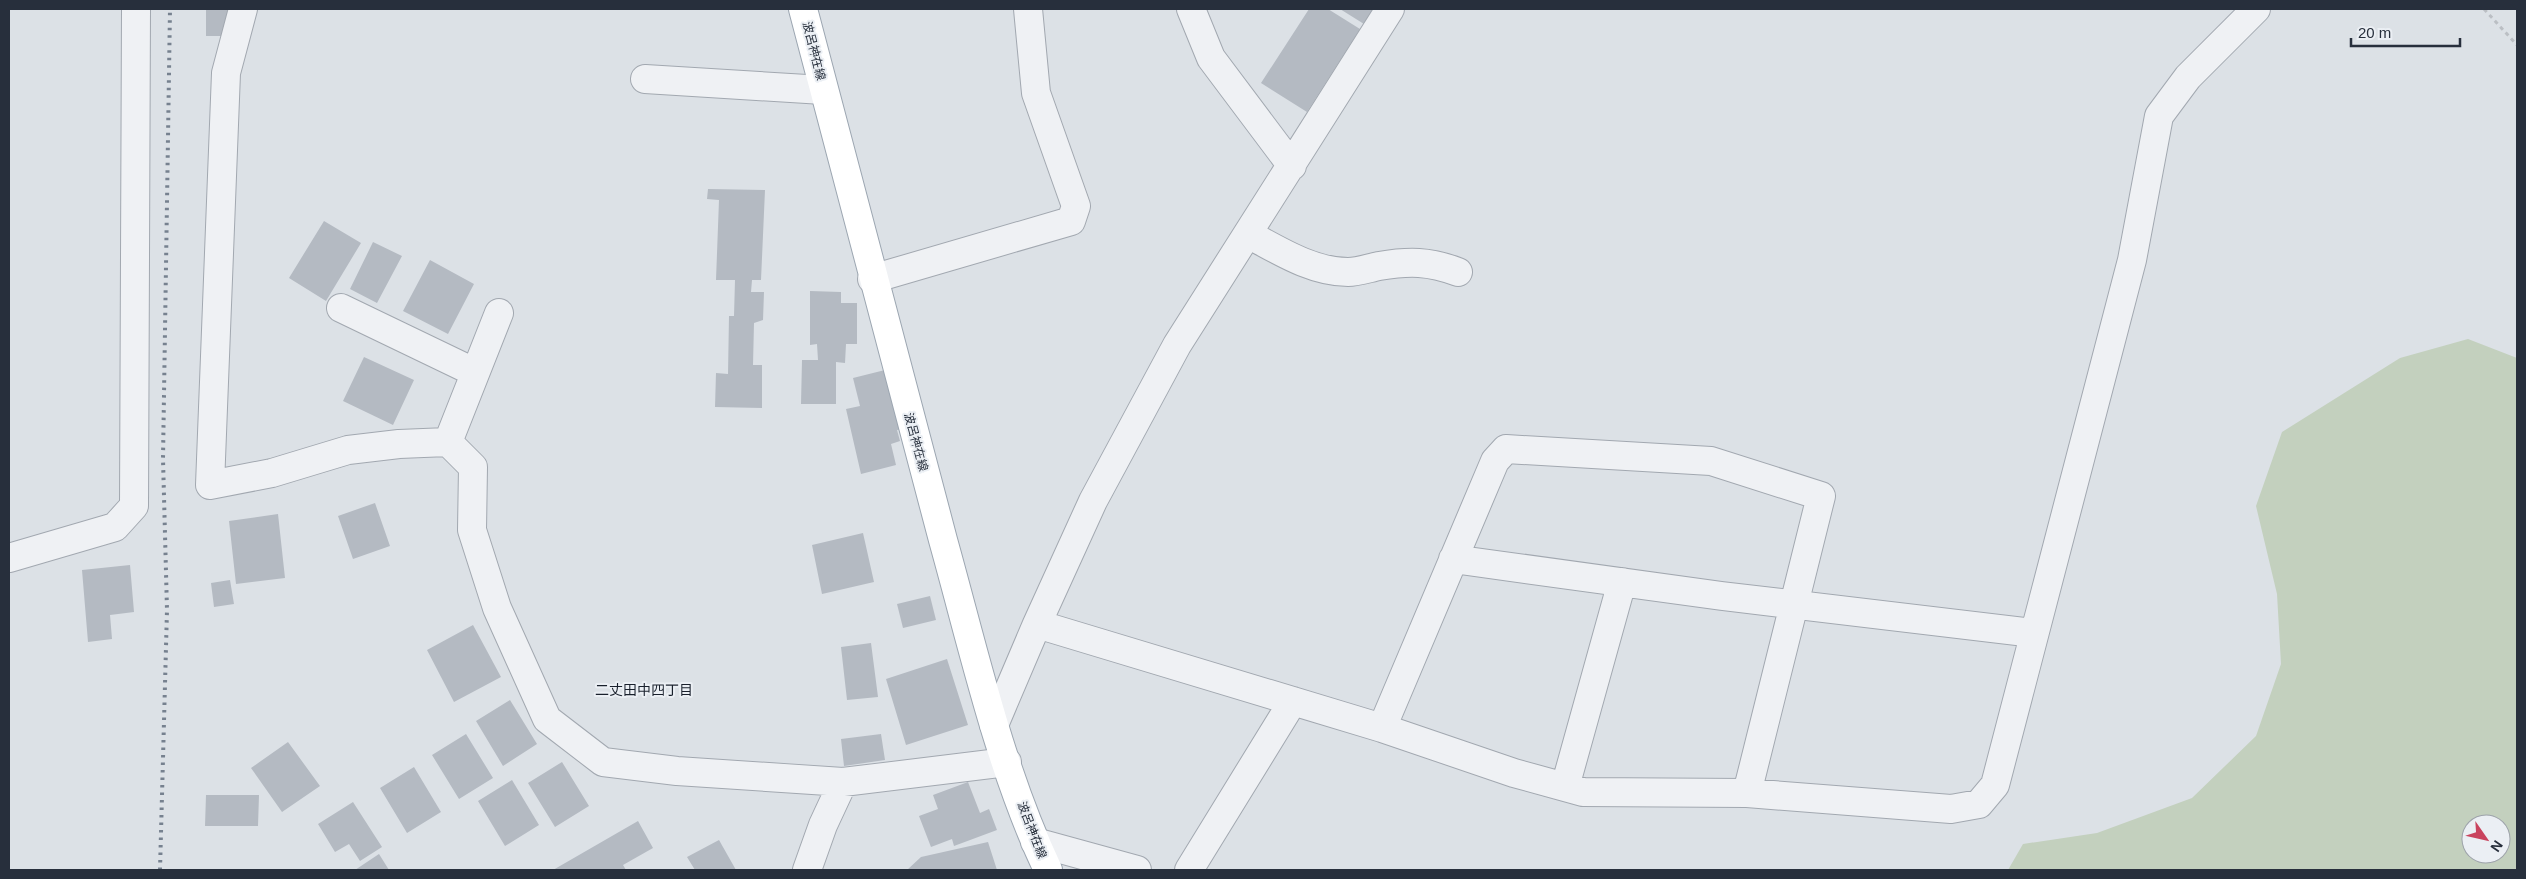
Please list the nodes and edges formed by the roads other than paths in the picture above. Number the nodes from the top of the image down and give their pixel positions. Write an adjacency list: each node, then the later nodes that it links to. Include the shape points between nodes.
1 (136, 9): 18 (street, via 134,506 115,527)
2 (243, 9): 17 (street, via 226,73 210,485 272,473 348,450)
3 (803, 9): 9 (main road, 波呂神在線)
4 (1028, 9): 13 (street, via 1036,93 1076,206 1071,221)
5 (1191, 9): 10 (street, via 1211,58)
6 (1390, 9): 10 (street)
7 (2256, 9): 23 (street, via 2188,77 2159,116 2132,260)
8 (645, 80): 9 (street)
9 (823, 90): 13 (main road, 波呂神在線)
10 (1292, 166): 11 (street)
11 (1248, 234): 12 (street, via 1291,257 1321,268 1348,272 1392,264 1434,263); 22 (street, via 1177,345 1093,501)
12 (1458, 272)
13 (872, 279): 25 (main road, 波呂神在線)
14 (341, 308): 16 (street)
15 (498, 313): 16 (street)
16 (474, 372): 17 (street)
17 (448, 442): 28 (street, via 473,467 472,530 497,608 547,719 603,762 677,771)
18 (9, 558)
19 (1454, 559): 20 (street); 21 (street, via 1495,461 1506,449 1711,461 1821,496); 26 (street)
20 (1622, 582): 21 (street); 29 (street)
21 (1795, 604): 23 (street); 30 (street)
22 (1036, 624): 24 (street); 25 (street)
23 (2034, 633): 30 (street, via 1995,785 1979,804 1951,809)
24 (1293, 701): 26 (street); 35 (street)
25 (994, 726): 27 (main road, 波呂神在線)
26 (1382, 728): 29 (street)
27 (1007, 762): 28 (street); 31 (main road, 波呂神在線)
28 (843, 782): 32 (street)
29 (1565, 787): 30 (street, via 1583,792)
30 (1747, 793)
31 (1035, 842): 33 (main road, 波呂神在線); 34 (street)
32 (807, 870)
33 (1048, 870)
34 (1137, 870)
35 (1189, 870)

